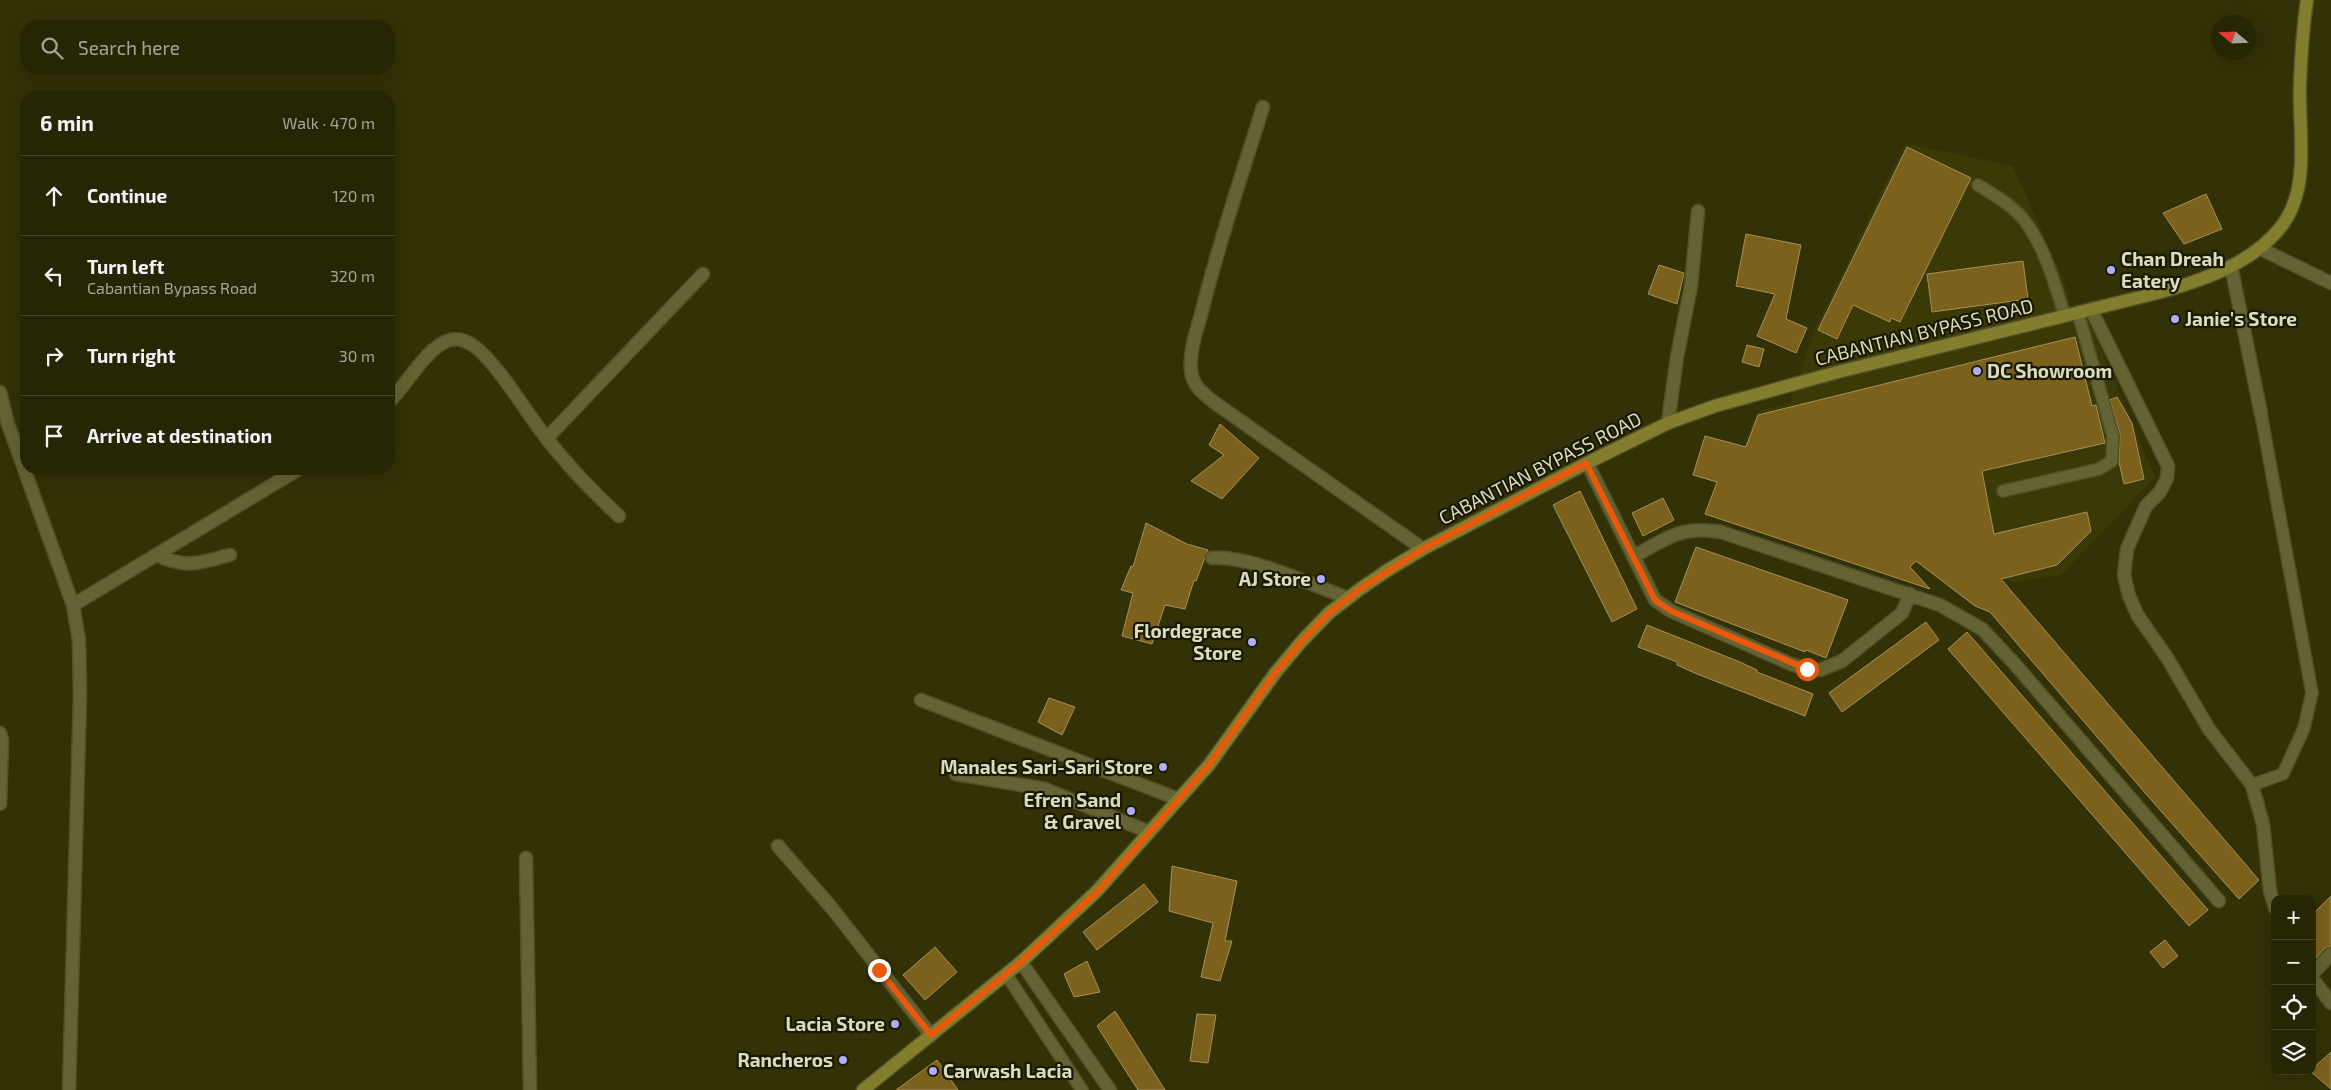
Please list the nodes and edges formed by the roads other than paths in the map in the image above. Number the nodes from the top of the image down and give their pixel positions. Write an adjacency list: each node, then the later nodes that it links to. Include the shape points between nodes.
1 (2307, 0): 5 (main road, CABANTIAN BYPASS ROAD, via 2300,84 2300,175 2294,200 2281,228)
2 (1263, 107): 23 (street, via 1208,284 1191,353 1194,381 1201,392 1215,403)
3 (1978, 185): 11 (lane, via 2024,220 2045,257)
4 (1698, 211): 15 (street, via 1691,286)
5 (2259, 248): 6 (main road, CABANTIAN BYPASS ROAD); 8 (street)
6 (2230, 266): 9 (main road, CABANTIAN BYPASS ROAD, via 2186,285); 14 (street)
7 (703, 274): 16 (street)
8 (2331, 283)
9 (2091, 309): 10 (main road, CABANTIAN BYPASS ROAD); 34 (street, via 2168,466 2167,478 2160,492 2146,506 2126,549 2124,575 2129,596 2138,616 2209,729)
10 (2078, 312): 11 (main road, CABANTIAN BYPASS ROAD); 21 (lane, via 2113,436 2112,461 2099,469)
11 (2065, 316): 15 (main road, CABANTIAN BYPASS ROAD, via 1769,390)
12 (0, 392): 17 (street)
13 (395, 395): 16 (street, via 431,352 448,341 460,339 472,344 502,377)
14 (2261, 414): 34 (lane, via 2312,693 2304,728 2283,774)
15 (1668, 423): 18 (main road, CABANTIAN BYPASS ROAD)
16 (547, 438): 22 (street, via 585,484)
17 (20, 457)
18 (1586, 463): 23 (main road, CABANTIAN BYPASS ROAD); 26 (street)
19 (26, 475): 30 (street)
20 (289, 475): 24 (street)
21 (2003, 492)
22 (619, 516)
23 (1423, 549): 29 (main road, CABANTIAN BYPASS ROAD)
24 (156, 555): 25 (street, via 184,565 195,565); 30 (street)
25 (230, 555)
26 (1633, 557): 28 (street, via 1670,536 1700,529 1721,532); 28 (street, via 1650,592 1663,606 1807,669 1826,668 1842,661 1902,613)
27 (1212, 558): 29 (street, via 1245,561)
28 (1910, 594): 41 (street, via 1954,612 1982,629)
29 (1348, 598): 35 (main road, CABANTIAN BYPASS ROAD, via 1302,641 1209,765)
30 (73, 605): 49 (street, via 79,642 80,695)
31 (921, 700): 35 (street)
32 (0, 733): 36 (street)
33 (956, 774): 37 (street, via 1045,789)
34 (2252, 785): 40 (street, via 2262,824)
35 (1178, 799): 37 (main road, CABANTIAN BYPASS ROAD)
36 (0, 804)
37 (1149, 832): 43 (main road, CABANTIAN BYPASS ROAD, via 1098,891)
38 (778, 846): 48 (street, via 831,907)
39 (526, 858): 50 (street)
40 (2271, 895)
41 (2220, 901)
42 (2331, 954): 44 (street)
43 (1021, 962): 45 (main road, CABANTIAN BYPASS ROAD); 53 (street)
44 (2316, 970)
45 (1006, 974): 48 (main road, CABANTIAN BYPASS ROAD); 52 (lane)
46 (2316, 983): 47 (street)
47 (2331, 1003)
48 (931, 1035): 51 (main road, CABANTIAN BYPASS ROAD)
49 (69, 1090)
50 (530, 1090)
51 (863, 1090)
52 (1082, 1090)
53 (1110, 1090)

